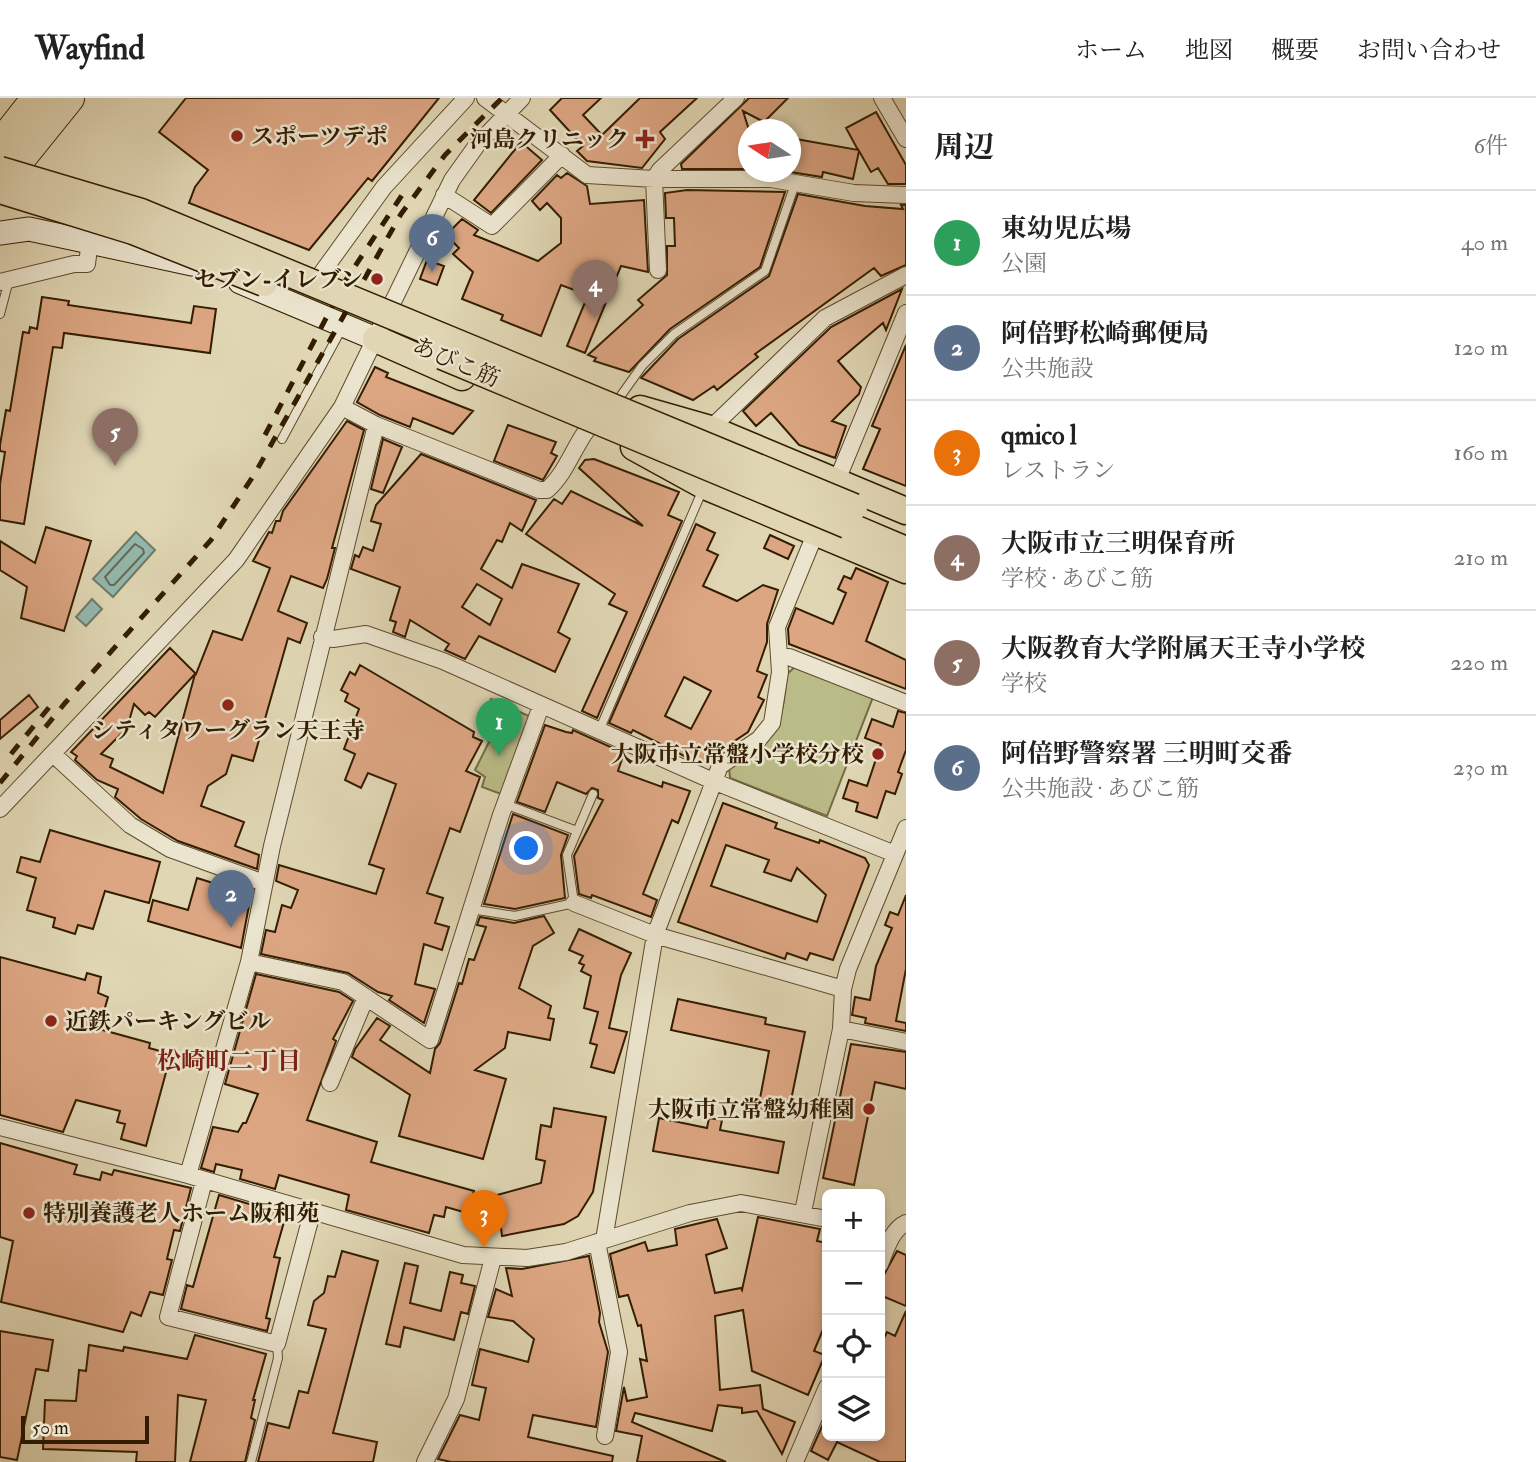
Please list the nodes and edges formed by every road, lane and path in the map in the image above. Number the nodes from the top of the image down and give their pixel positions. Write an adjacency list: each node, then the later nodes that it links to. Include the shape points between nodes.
1 (37, 98): 11 (highway)
2 (69, 98): 11 (highway)
3 (466, 98): 21 (street, via 384,187)
4 (485, 98): 8 (street)
5 (522, 98): 8 (street)
6 (736, 98): 12 (street)
7 (882, 98): 9 (street)
8 (506, 113): 10 (street); 14 (street, via 465,161)
9 (906, 139)
10 (562, 155): 12 (street, via 587,174); 14 (street, via 492,226)
11 (4, 165): 18 (street, via 52,198); 21 (street); 37 (main road, あびこ筋, bridge, via 141,212)
12 (654, 179): 13 (street, via 771,179); 19 (street)
13 (795, 184): 15 (street); 28 (lane, via 765,271 674,334 642,366)
14 (444, 195): 23 (street)
15 (906, 195)
16 (0, 233): 17 (street, via 29,229)
17 (90, 240): 18 (street); 22 (street, via 87,264)
18 (186, 262): 26 (street)
19 (658, 270)
20 (906, 275): 32 (street, via 825,317)
21 (318, 278): 23 (street)
22 (4, 281): 25 (lane)
23 (393, 308): 27 (street); 28 (main road)
24 (906, 313): 34 (street)
25 (0, 314)
26 (343, 325): 27 (street); 33 (lane)
27 (376, 339): 29 (street); 31 (main road)
28 (618, 401): 31 (street); 32 (main road)
29 (342, 407): 30 (street); 47 (street, via 236,560)
30 (376, 425): 31 (street, via 539,490 556,482); 42 (street)
31 (589, 426): 35 (main road)
32 (710, 429): 34 (main road)
33 (282, 439)
34 (837, 481): 36 (main road); 39 (street)
35 (705, 486): 39 (main road); 46 (lane)
36 (906, 511)
37 (850, 516): 38 (main road, あびこ筋); 40 (main road, あびこ筋)
38 (906, 529)
39 (815, 533): 41 (main road); 43 (street, via 777,627)
40 (906, 550)
41 (906, 570)
42 (322, 637): 45 (street, via 366,634 443,661); 55 (street)
43 (779, 657): 44 (street); 48 (street, via 779,692 772,723 759,739 720,766)
44 (906, 703)
45 (541, 706): 46 (street); 50 (street)
46 (599, 731): 48 (street)
47 (53, 754): 51 (street); 55 (street, via 130,825 170,849)
48 (713, 781): 54 (street); 58 (street)
49 (593, 794): 53 (lane)
50 (505, 804): 53 (lane); 57 (street)
51 (0, 810)
52 (906, 828): 54 (street)
53 (577, 831): 56 (lane, via 567,855)
54 (895, 854): 60 (street)
55 (264, 883): 59 (street)
56 (574, 903): 57 (lane, via 515,916); 58 (street)
57 (471, 909): 61 (street, via 430,1041)
58 (656, 935): 60 (street); 73 (street)
59 (249, 962): 61 (street, via 343,982); 66 (street)
60 (843, 989): 62 (street)
61 (366, 997): 64 (street)
62 (841, 1029): 63 (street); 68 (street)
63 (906, 1042)
64 (330, 1083)
65 (0, 1127): 66 (street)
66 (188, 1175): 67 (street)
67 (204, 1181): 69 (street); 75 (street, via 168,1317)
68 (803, 1212): 70 (street); 73 (street, via 741,1203 690,1213)
69 (312, 1213): 74 (street, via 463,1255); 75 (street)
70 (822, 1218)
71 (906, 1223): 72 (street)
72 (885, 1236)
73 (600, 1241): 74 (street, via 566,1252); 77 (street, via 619,1352)
74 (493, 1258): 79 (street, via 456,1399)
75 (277, 1344): 78 (lane, via 278,1358)
76 (822, 1399): 80 (street)
77 (605, 1436)
78 (251, 1462)
79 (425, 1462)
80 (795, 1462)

